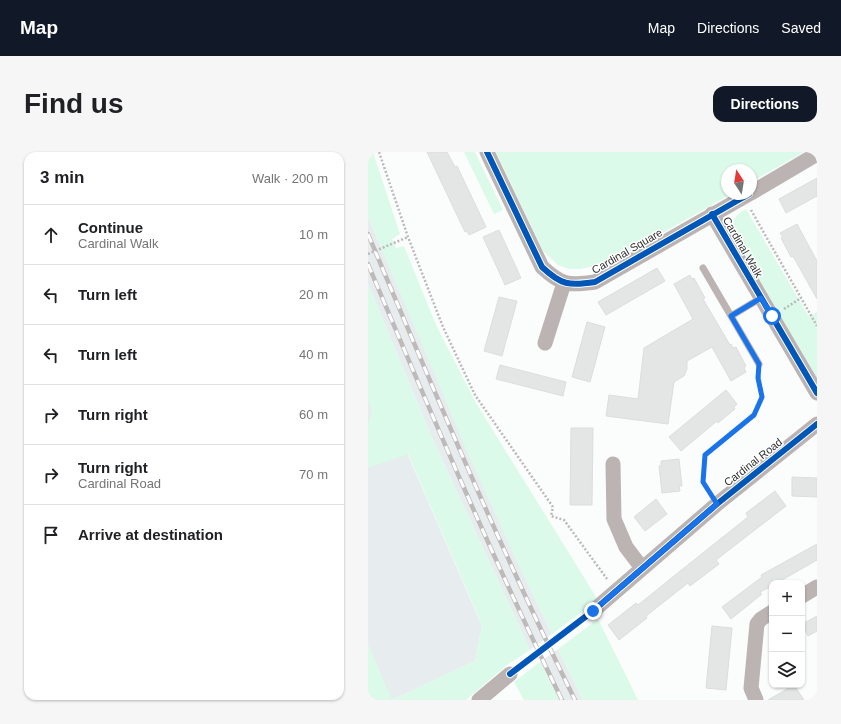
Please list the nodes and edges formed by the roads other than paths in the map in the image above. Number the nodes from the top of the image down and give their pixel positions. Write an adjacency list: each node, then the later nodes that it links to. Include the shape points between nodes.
1 (487, 152): 7 (street, via 542,267 553,278)
2 (817, 154): 3 (street, Cardinal Square)
3 (757, 190)
4 (739, 200): 5 (street, Cardinal Square)
5 (712, 214): 7 (street, Cardinal Square, via 595,282); 8 (street, Cardinal Walk)
6 (703, 268): 9 (lane)
7 (564, 283): 10 (street)
8 (761, 298): 9 (lane); 12 (street, Cardinal Walk)
9 (731, 316): 11 (lane)
10 (544, 343)
11 (759, 364)
12 (817, 394)
13 (817, 424): 15 (street, Cardinal Road)
14 (612, 464): 15 (street, via 614,519 626,547)
15 (642, 568): 18 (street, Cardinal Road)
16 (817, 587): 17 (street)
17 (805, 594)
18 (593, 611)
19 (769, 614): 22 (street, via 757,624 751,688)
20 (510, 674): 21 (street)
21 (479, 700)
22 (756, 700)

